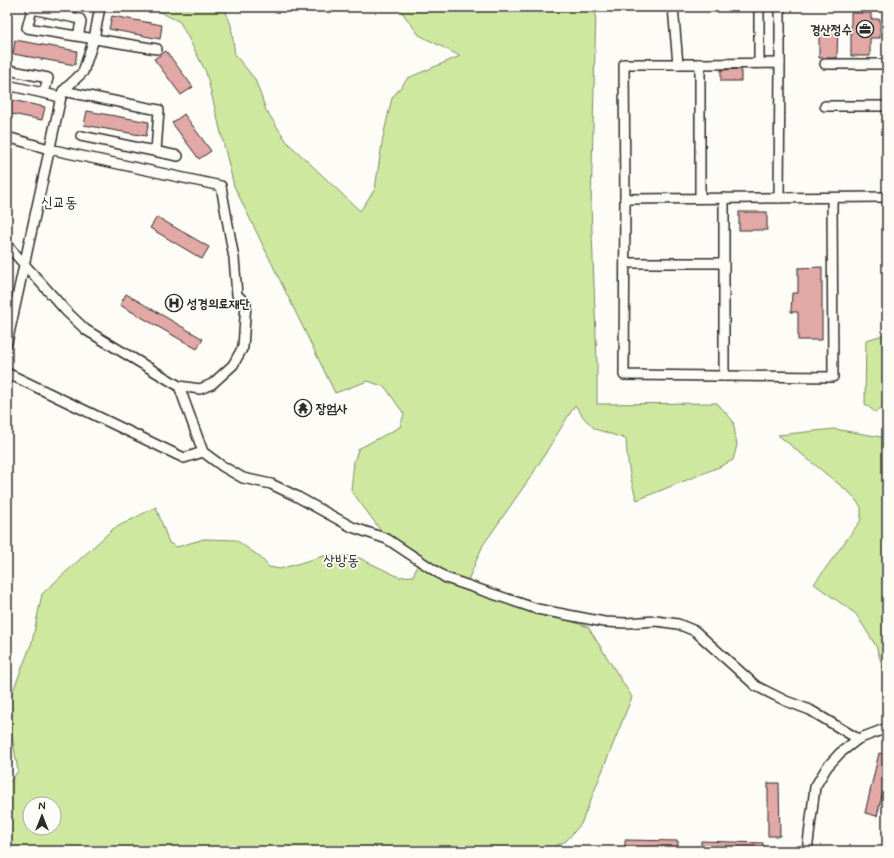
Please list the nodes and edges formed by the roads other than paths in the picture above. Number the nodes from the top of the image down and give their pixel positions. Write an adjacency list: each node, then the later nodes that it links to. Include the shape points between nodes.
1 (100, 7): 6 (street)
2 (673, 7): 10 (street)
3 (759, 7): 8 (street)
4 (780, 7): 9 (street)
5 (78, 36): 5 (street, via 27,28 32,9 80,19); 6 (street)
6 (94, 39): 7 (street); 17 (street, via 83,72)
7 (157, 49)
8 (759, 63): 9 (street); 11 (street)
9 (780, 63): 28 (street)
10 (678, 64): 11 (street); 30 (street, via 624,64)
11 (700, 64): 26 (street)
12 (825, 64): 13 (street)
13 (887, 64)
14 (7, 72): 16 (street, via 8,70 48,78)
15 (7, 85): 16 (street)
16 (44, 93): 17 (street)
17 (62, 94): 22 (street); 23 (street, via 159,110)
18 (825, 106): 19 (street)
19 (887, 106)
20 (81, 136): 23 (street)
21 (7, 137): 22 (street)
22 (49, 149): 34 (street); 38 (street, via 221,186 234,258 237,295 246,303 242,347 233,365 212,384 200,389)
23 (156, 151): 24 (street)
24 (178, 156)
25 (887, 197): 29 (street)
26 (700, 198): 27 (street); 30 (street)
27 (724, 198): 28 (street); 33 (street)
28 (779, 198): 29 (street)
29 (832, 198): 37 (street, via 833,377)
30 (625, 199): 32 (street)
31 (7, 245): 34 (street)
32 (625, 263): 33 (street); 37 (street, via 624,375)
33 (724, 263): 37 (street)
34 (24, 265): 35 (street); 38 (street, via 86,330)
35 (7, 342)
36 (7, 373): 39 (street, via 184,458)
37 (724, 376)
38 (179, 386): 39 (street)
39 (203, 452): 41 (street, via 243,478 270,484 352,527 387,539 446,578 537,609 604,622 656,621 678,624 694,631 756,686 810,710)
40 (887, 728): 41 (street)
41 (858, 740): 42 (street, via 840,752 827,766 815,787)
42 (807, 851)

